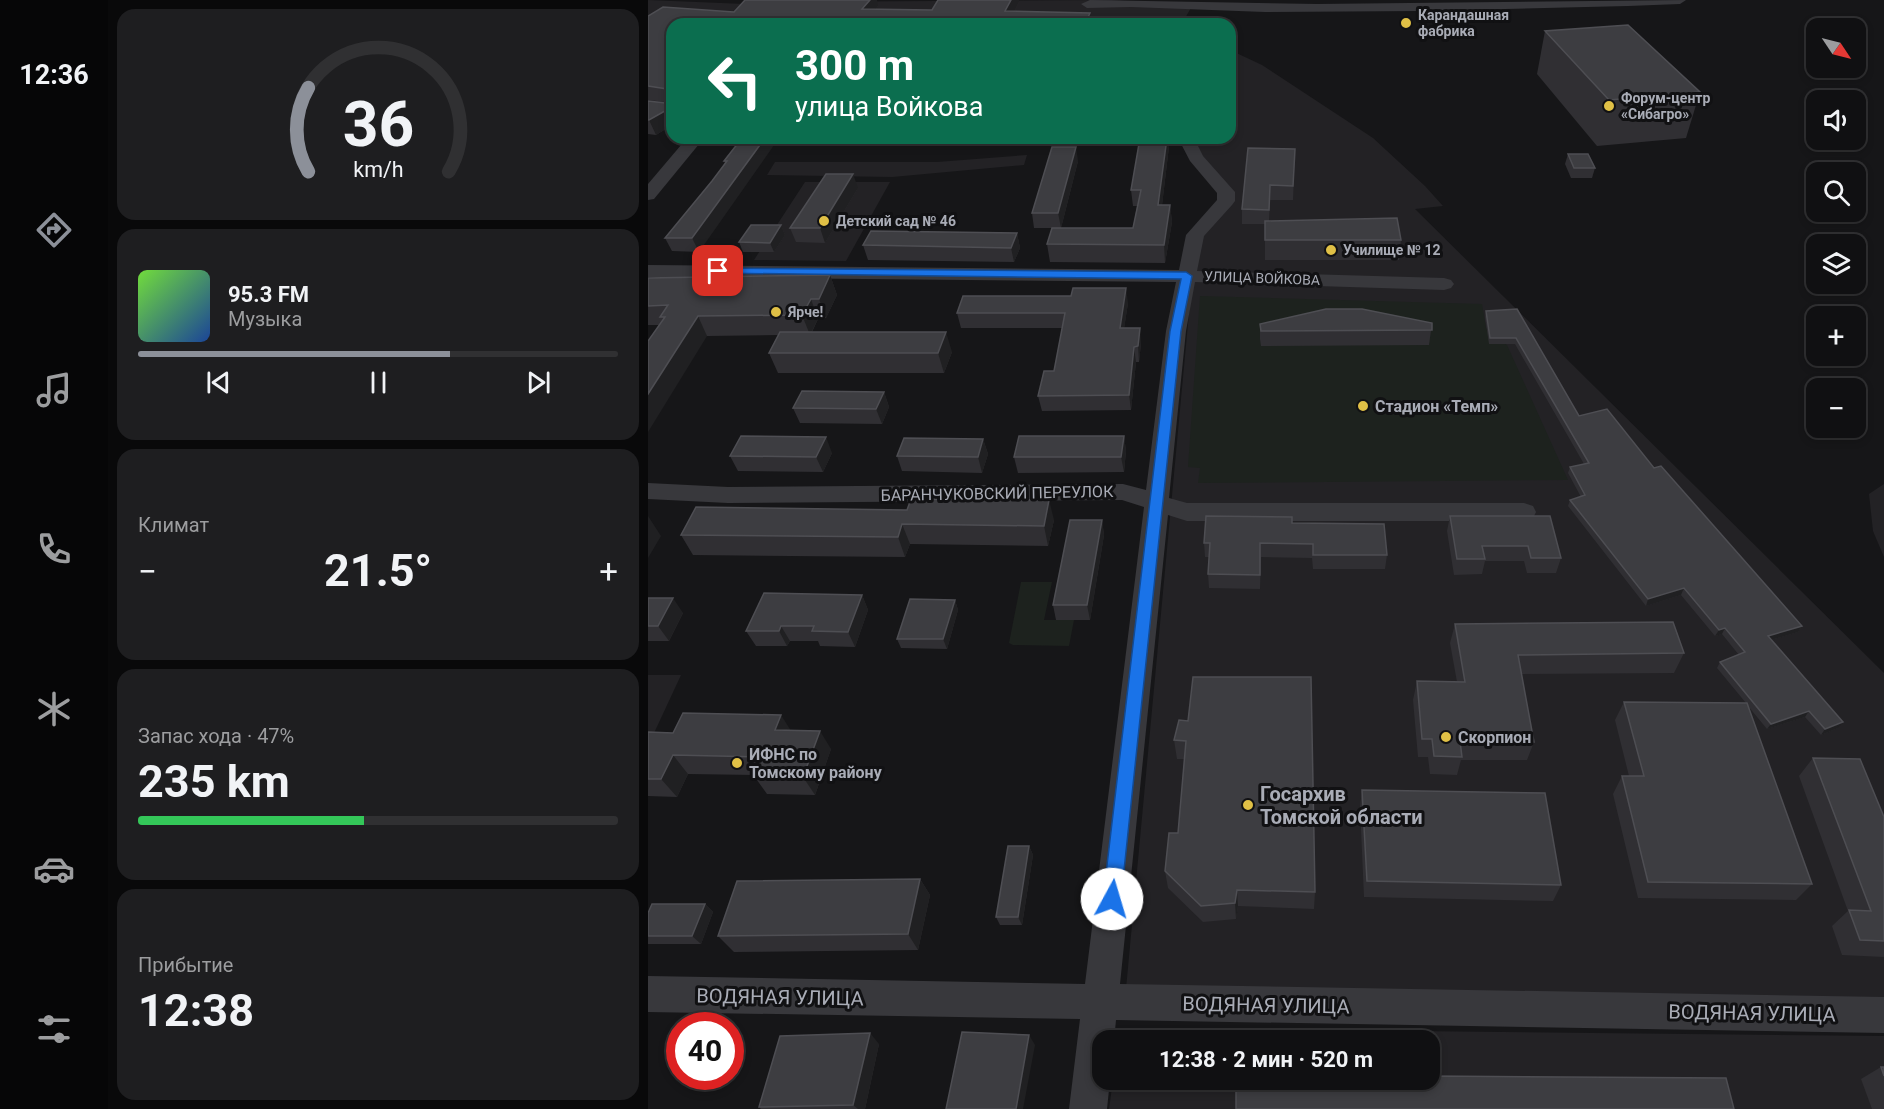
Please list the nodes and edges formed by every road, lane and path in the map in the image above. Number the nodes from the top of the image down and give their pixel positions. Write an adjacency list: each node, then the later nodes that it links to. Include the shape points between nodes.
1 (1680, 0): 2 (street, via 1273,8 1167,2)
2 (1087, 4)
3 (691, 144): 5 (street)
4 (1189, 144): 7 (street, via 1196,158 1226,192 1226,201 1194,235)
5 (648, 195)
6 (648, 271): 7 (street, УЛИЦА ВОЙКОВА)
7 (1186, 276): 8 (street, УЛИЦА ВОЙКОВА); 10 (street)
8 (1443, 284)
9 (648, 490): 10 (street, БАРАНЧУКОВСКИЙ ПЕРЕУЛОК, via 728,495 1123,492)
10 (1156, 502): 11 (street, БАРАНЧУКОВСКИЙ ПЕРЕУЛОК, via 1187,512); 13 (street)
11 (1524, 512)
12 (648, 994): 13 (street, ВОДЯНАЯ УЛИЦА)
13 (1100, 1003): 14 (street, ВОДЯНАЯ УЛИЦА); 15 (street)
14 (1884, 1015)
15 (1088, 1109)

